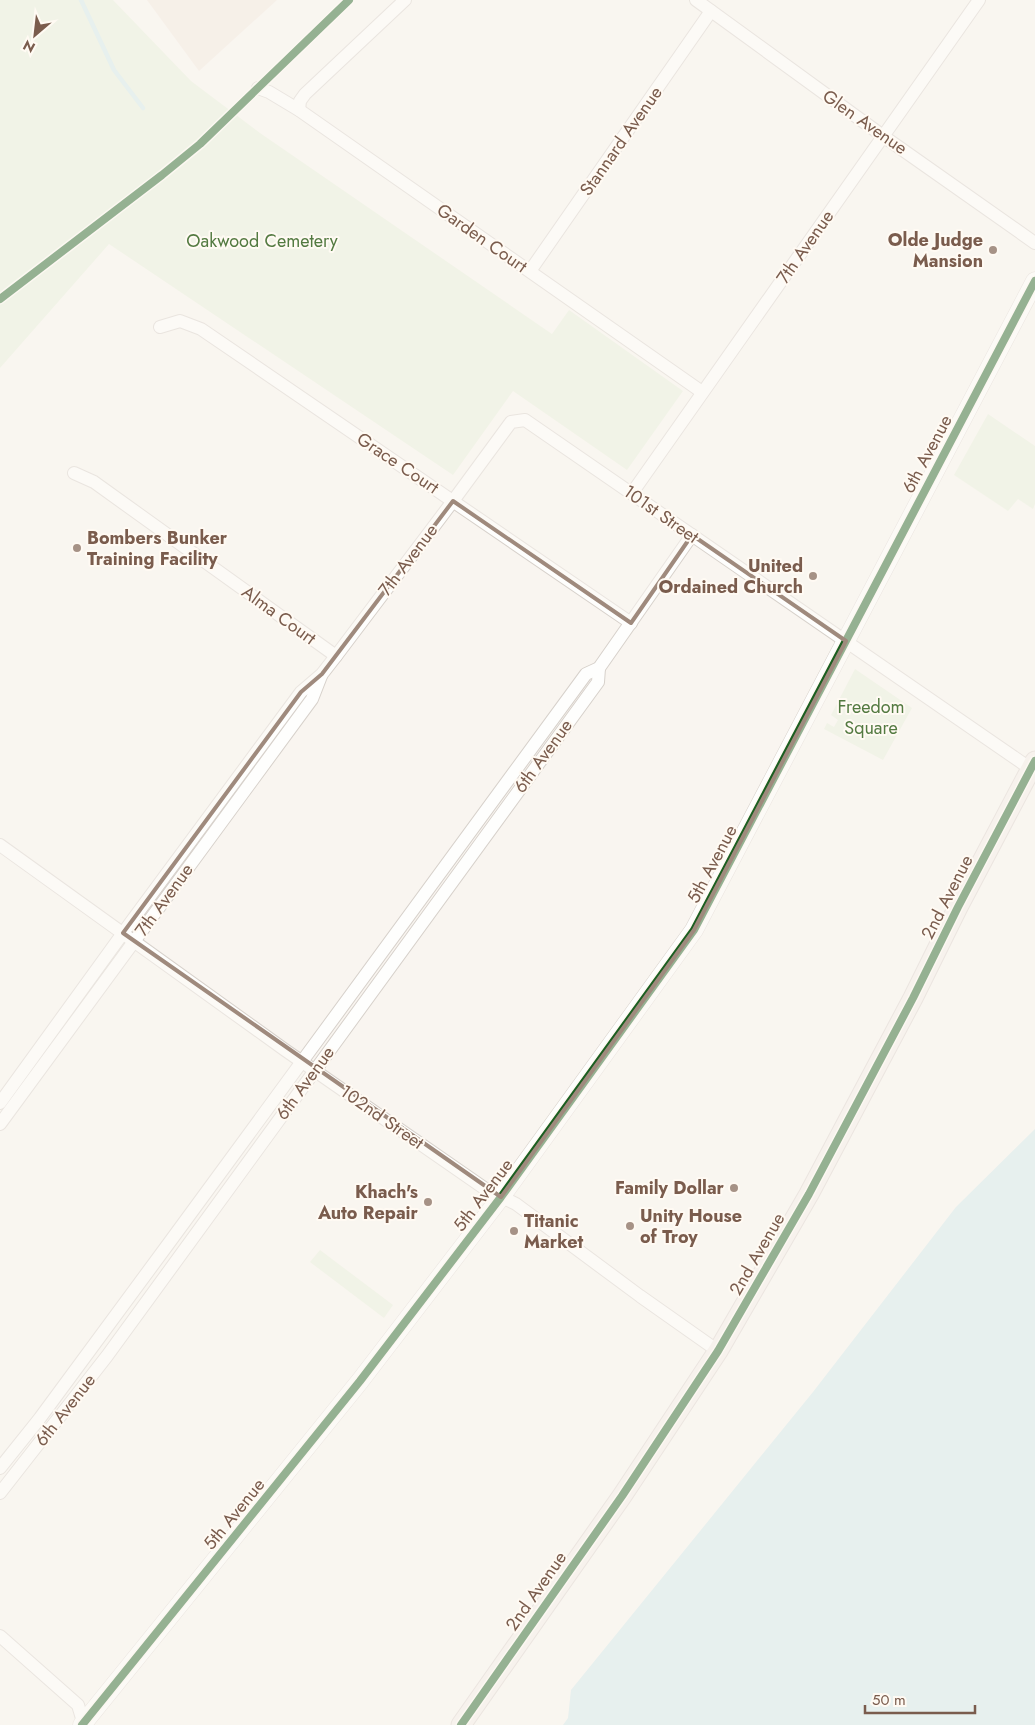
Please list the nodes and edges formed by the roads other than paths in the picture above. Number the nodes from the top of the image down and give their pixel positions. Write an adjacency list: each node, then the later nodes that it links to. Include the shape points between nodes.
1 (405, 0): 6 (street, via 305,94)
2 (696, 0): 4 (street, Glen Avenue)
3 (978, 0): 7 (street, 7th Avenue)
4 (711, 11): 7 (street, Glen Avenue); 9 (street, Stannard Avenue)
5 (258, 88): 6 (street, Garden Court)
6 (299, 110): 9 (street, Garden Court)
7 (883, 136): 8 (street, Glen Avenue); 12 (street, 7th Avenue)
8 (1035, 243)
9 (530, 271): 12 (street, Garden Court)
10 (1035, 281): 19 (street, 6th Avenue)
11 (160, 327): 16 (street, Grace Court, via 180,321 201,330)
12 (702, 392): 15 (street, 7th Avenue)
13 (511, 422): 15 (street, 101st Street, via 525,420); 16 (street, 7th Avenue)
14 (74, 472): 20 (street, Alma Court, via 94,482)
15 (632, 493): 17 (street, 101st Street)
16 (453, 501): 18 (street, Grace Court); 20 (street, 7th Avenue)
17 (692, 535): 18 (street, 6th Avenue); 19 (street, 101st Street)
18 (630, 623): 21 (street, 6th Avenue)
19 (846, 641): 23 (street, 101st Street); 31 (street, 5th Avenue, via 694,930)
20 (336, 656): 22 (street, 7th Avenue)
21 (599, 668): 27 (street, 6th Avenue, via 586,674); 28 (street, 6th Avenue, via 598,682)
22 (322, 674): 25 (street, 7th Avenue, via 301,692); 26 (street, 7th Avenue, via 312,699)
23 (1033, 765): 32 (main road, 2nd Avenue, via 813,1186)
24 (0, 845): 25 (street, 102nd Street)
25 (122, 933): 26 (street, 102nd Street); 29 (street, 7th Avenue)
26 (134, 941): 27 (street, 102nd Street); 30 (street, 7th Avenue)
27 (303, 1062): 28 (street, 102nd Street); 33 (street, 6th Avenue)
28 (314, 1070): 31 (street, 102nd Street); 34 (street, 6th Avenue, via 107,1356)
29 (0, 1103)
30 (0, 1124)
31 (500, 1197): 32 (street, 102nd Street, via 516,1204); 36 (street, 5th Avenue, via 354,1389)
32 (718, 1350): 37 (main road, 2nd Avenue, via 622,1496)
33 (0, 1468)
34 (0, 1493)
35 (0, 1636): 36 (street, via 78,1705)
36 (83, 1725)
37 (461, 1725)

